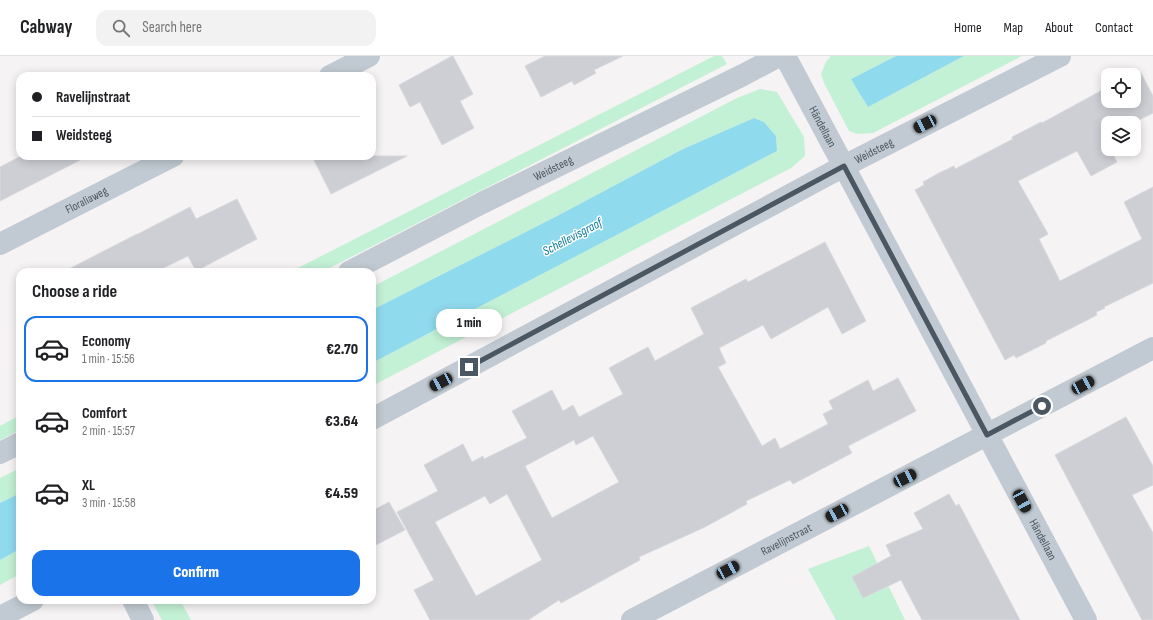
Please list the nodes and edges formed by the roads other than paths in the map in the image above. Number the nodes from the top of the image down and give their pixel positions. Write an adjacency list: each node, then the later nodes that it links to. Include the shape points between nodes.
1 (779, 56): 9 (street, Weidsteeg)
2 (785, 56): 7 (street, Händellaan)
3 (1060, 56): 7 (street, Weidsteeg)
4 (364, 57): 5 (street)
5 (337, 72)
6 (165, 160): 8 (street, Floraliaweg)
7 (844, 166): 11 (street, Weidsteeg); 12 (street, Händellaan)
8 (0, 244)
9 (357, 268)
10 (1153, 348): 12 (street, Ravelijnstraat)
11 (376, 417)
12 (987, 435): 19 (street, Ravelijnstraat); 20 (street, Händellaan)
13 (16, 445): 14 (street)
14 (0, 453)
15 (26, 604): 17 (street)
16 (135, 604): 18 (street)
17 (0, 618)
18 (143, 620)
19 (632, 620)
20 (1086, 620)

